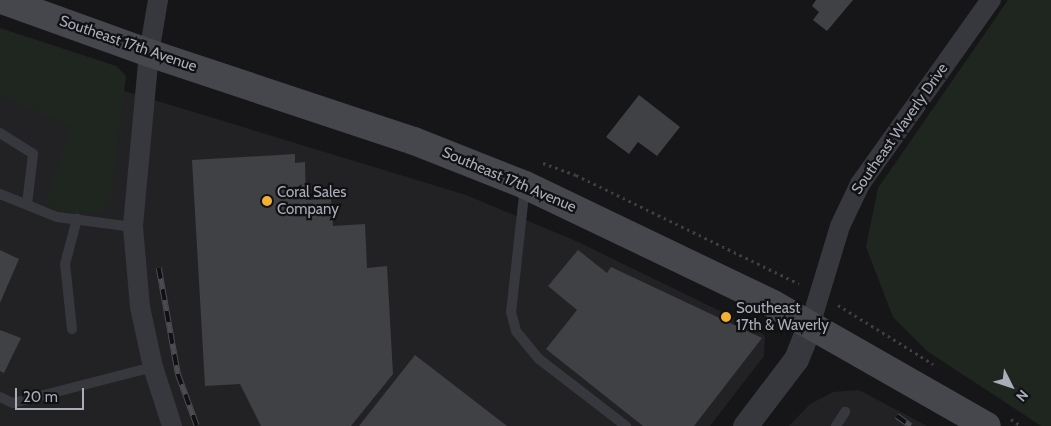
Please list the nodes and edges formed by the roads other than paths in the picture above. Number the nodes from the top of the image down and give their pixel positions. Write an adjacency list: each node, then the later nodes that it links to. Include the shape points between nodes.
1 (2, 0): 4 (main road, Southeast 17th Avenue)
2 (158, 0): 4 (street)
3 (990, 0): 11 (street, Southeast Waverly Drive, via 860,184 840,226)
4 (149, 53): 6 (main road, Southeast 17th Avenue, via 414,141); 10 (street)
5 (0, 133): 8 (lane, via 33,154)
6 (525, 185): 11 (main road, Southeast 17th Avenue, via 674,254); 17 (lane, via 511,312 516,331 539,359)
7 (0, 194): 8 (lane)
8 (26, 204): 9 (lane, via 57,217)
9 (77, 219): 10 (lane); 12 (lane, via 65,264)
10 (133, 227): 13 (street, via 140,307)
11 (810, 325): 18 (street, via 796,359); 20 (main road, Southeast 17th Avenue)
12 (72, 329)
13 (153, 367): 14 (lane, via 13,403); 16 (street)
14 (0, 397)
15 (845, 412): 19 (lane)
16 (172, 426)
17 (626, 426)
18 (745, 426)
19 (836, 426)
20 (987, 426)

